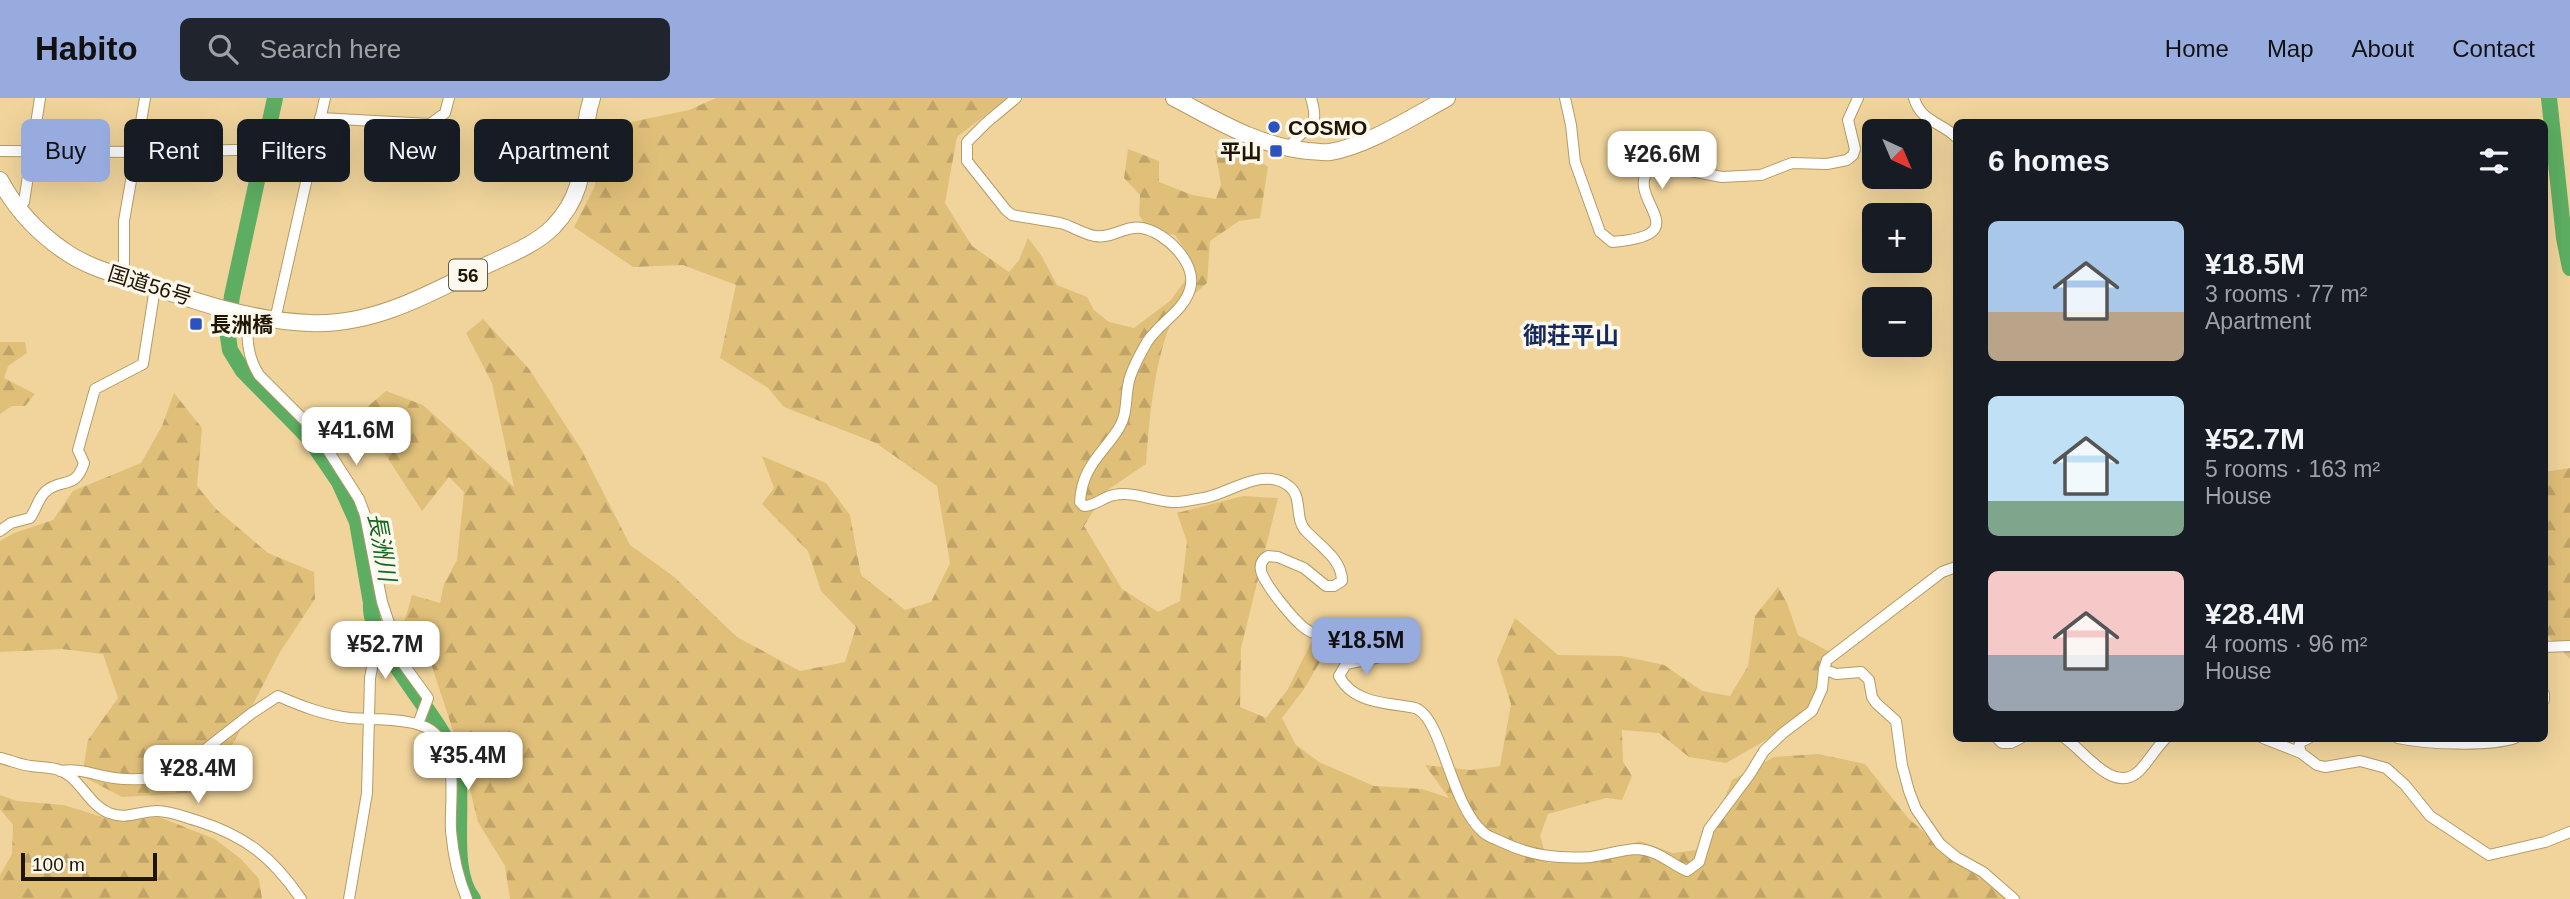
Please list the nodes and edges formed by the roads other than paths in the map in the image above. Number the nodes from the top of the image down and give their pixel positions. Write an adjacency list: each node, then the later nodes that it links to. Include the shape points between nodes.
1 (40, 98): 14 (street)
2 (145, 98): 15 (street)
3 (324, 98): 13 (street)
4 (449, 98): 13 (street, via 445,113 430,124)
5 (592, 98): 29 (highway, 国道56号 / 56, via 579,184 552,228 530,244 389,311 311,324)
6 (1016, 98): 35 (street, via 967,142 967,161 1006,210 1094,236 1143,228 1170,242 1191,272 1187,299 1148,340 1129,379 1125,415 1083,478 1080,502 1090,506 1124,494 1173,502 1208,497 1264,478 1289,486 1295,493 1301,526 1339,565 1342,581 1326,586 1304,568 1268,556 1262,560 1263,576 1310,632 1376,640 1382,646 1380,657 1346,664 1339,676 1342,682 1368,699 1419,709 1437,739 1470,818 1485,834 1524,853 1549,857 1647,850 1687,871 1699,862 1709,829 1764,751 1812,711 1822,689)
7 (1174, 98): 17 (highway, via 1241,134)
8 (1311, 98): 17 (street, via 1315,121)
9 (1447, 98): 17 (highway, via 1380,135 1329,153)
10 (1565, 98): 11 (street, via 1575,162 1600,232 1612,242 1644,238 1655,228 1643,182 1644,174 1654,167 1722,177 1761,175 1791,163 1847,160 1855,149 1848,120)
11 (1858, 98)
12 (1914, 98): 16 (street, via 1923,116)
13 (320, 118): 29 (street)
14 (36, 119)
15 (142, 119)
16 (1953, 135)
17 (1289, 149)
18 (223, 150): 19 (street)
19 (236, 150)
20 (0, 151): 21 (street)
21 (21, 151)
22 (0, 180): 25 (highway, 国道56号 / 56)
23 (27, 182): 25 (street, via 24,202)
24 (131, 182): 26 (street, via 124,221)
25 (18, 209): 26 (highway, 国道56号 / 56, via 64,251)
26 (124, 277): 27 (highway, 国道56号 / 56)
27 (155, 288): 28 (highway, 国道56号 / 56); 30 (street, via 143,364 95,389 78,450 84,463 80,474 48,489 30,518)
28 (245, 314): 29 (highway, 国道56号 / 56); 32 (street, via 254,366 317,433 359,499)
29 (275, 320)
30 (0, 531)
31 (1953, 568): 35 (street, via 1842,648 1827,660)
32 (391, 640): 36 (street, via 373,663); 37 (street, via 428,698)
33 (2570, 646): 34 (street)
34 (2548, 647)
35 (1824, 669): 53 (street, via 1836,674 1861,672 1869,680 1872,696 1896,721 1902,765 1916,809 1940,844)
36 (368, 718): 37 (street); 48 (street, via 309,709 278,696 169,775 115,778 76,769); 51 (street, via 367,793)
37 (418, 724): 52 (street, via 430,729 450,762 451,831 459,881)
38 (2070, 742): 39 (street, via 2106,773 2129,779)
39 (2162, 742)
40 (2273, 742): 46 (street)
41 (2303, 742): 46 (street)
42 (2428, 742): 43 (street)
43 (2478, 742)
44 (2478, 742): 45 (street)
45 (2500, 742)
46 (2301, 753): 49 (street, via 2325,767 2360,761 2386,768 2430,817 2489,855)
47 (0, 758): 48 (street)
48 (60, 771): 50 (street, via 107,812 120,816 172,813 240,838 283,872)
49 (2570, 832)
50 (301, 899)
51 (349, 899)
52 (467, 899)
53 (2014, 899)

